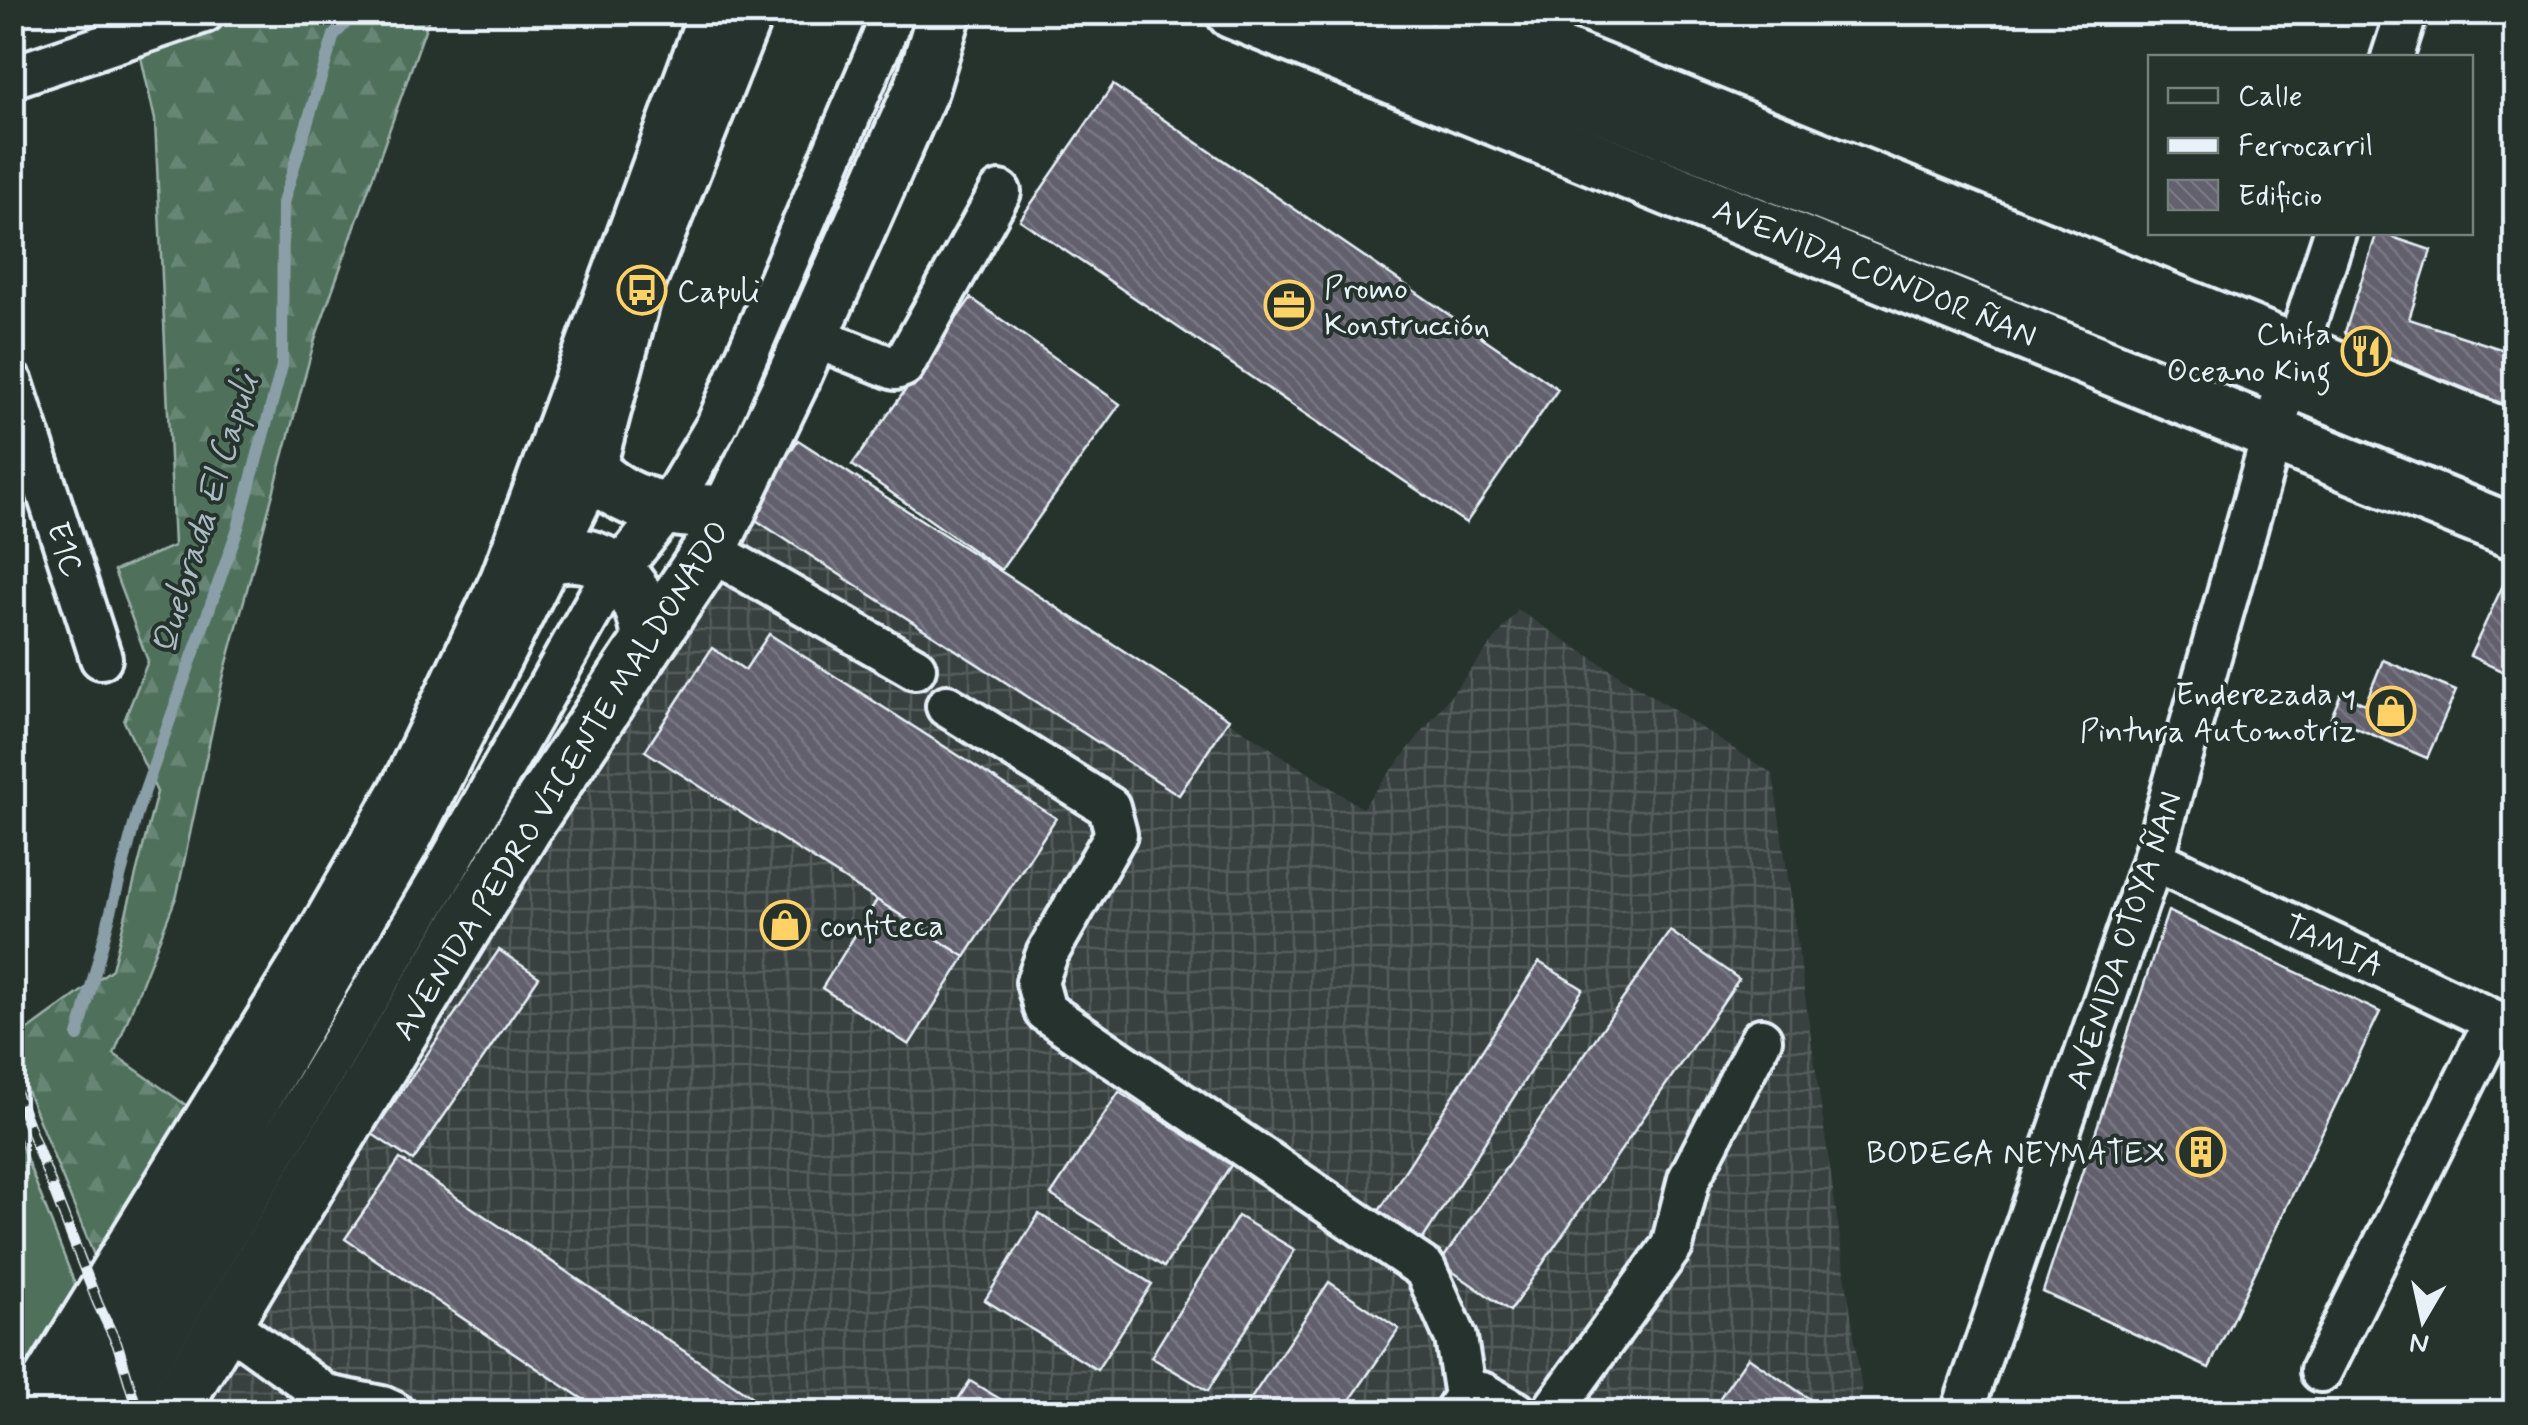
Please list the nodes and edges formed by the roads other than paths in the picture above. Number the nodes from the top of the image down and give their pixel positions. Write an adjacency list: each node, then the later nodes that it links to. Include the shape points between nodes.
1 (204, 12): 11 (street)
2 (716, 12): 18 (main road)
3 (753, 12): 18 (street)
4 (894, 12): 20 (street, via 717,425)
5 (945, 12): 14 (main road, AVENIDA PEDRO VICENTE MALDONADO, via 922,87)
6 (1233, 12): 16 (main road, AVENIDA CONDOR ÑAN)
7 (1348, 12): 16 (street)
8 (1456, 12): 16 (main road, AVENIDA CONDOR ÑAN)
9 (2407, 12): 10 (street)
10 (2393, 55)
11 (12, 77)
12 (1000, 192): 14 (street, via 903,366 896,369)
13 (2334, 235): 16 (street, AVENIDA OTOYA ÑAN)
14 (811, 336): 21 (main road, AVENIDA PEDRO VICENTE MALDONADO)
15 (12, 383): 27 (street, E1C)
16 (2286, 390): 17 (main road, AVENIDA CONDOR ÑAN); 19 (street); 22 (main road, AVENIDA CONDOR ÑAN); 30 (street, AVENIDA OTOYA ÑAN)
17 (2516, 440)
18 (576, 456): 20 (main road, via 627,498); 23 (street); 25 (main road)
19 (2516, 479)
20 (666, 511): 21 (main road); 24 (street)
21 (718, 531): 26 (main road, AVENIDA PEDRO VICENTE MALDONADO); 28 (street)
22 (2516, 533)
23 (552, 556): 24 (main road, via 585,558); 25 (main road); 38 (street, via 408,844)
24 (616, 570): 26 (main road, via 635,590); 39 (street, via 436,886)
25 (507, 581): 37 (main road, via 406,792)
26 (650, 640): 33 (main road, AVENIDA PEDRO VICENTE MALDONADO, via 528,820)
27 (101, 658)
28 (915, 668)
29 (947, 706): 36 (street, via 1109,807 1116,834 1037,982 1045,1011 1425,1269 1456,1338)
30 (2153, 858): 31 (street, TAMIA); 44 (street, AVENIDA OTOYA ÑAN)
31 (2505, 1026): 34 (street)
32 (1761, 1039): 43 (street, via 1690,1178 1672,1246)
33 (227, 1324): 35 (street); 40 (main road, AVENIDA PEDRO VICENTE MALDONADO)
34 (2320, 1371)
35 (331, 1404): 41 (street)
36 (1460, 1404): 42 (street, via 1482,1392)
37 (31, 1412)
38 (75, 1412)
39 (118, 1412)
40 (171, 1412)
41 (393, 1412)
42 (1516, 1412)
43 (1552, 1412)
44 (1962, 1412)

